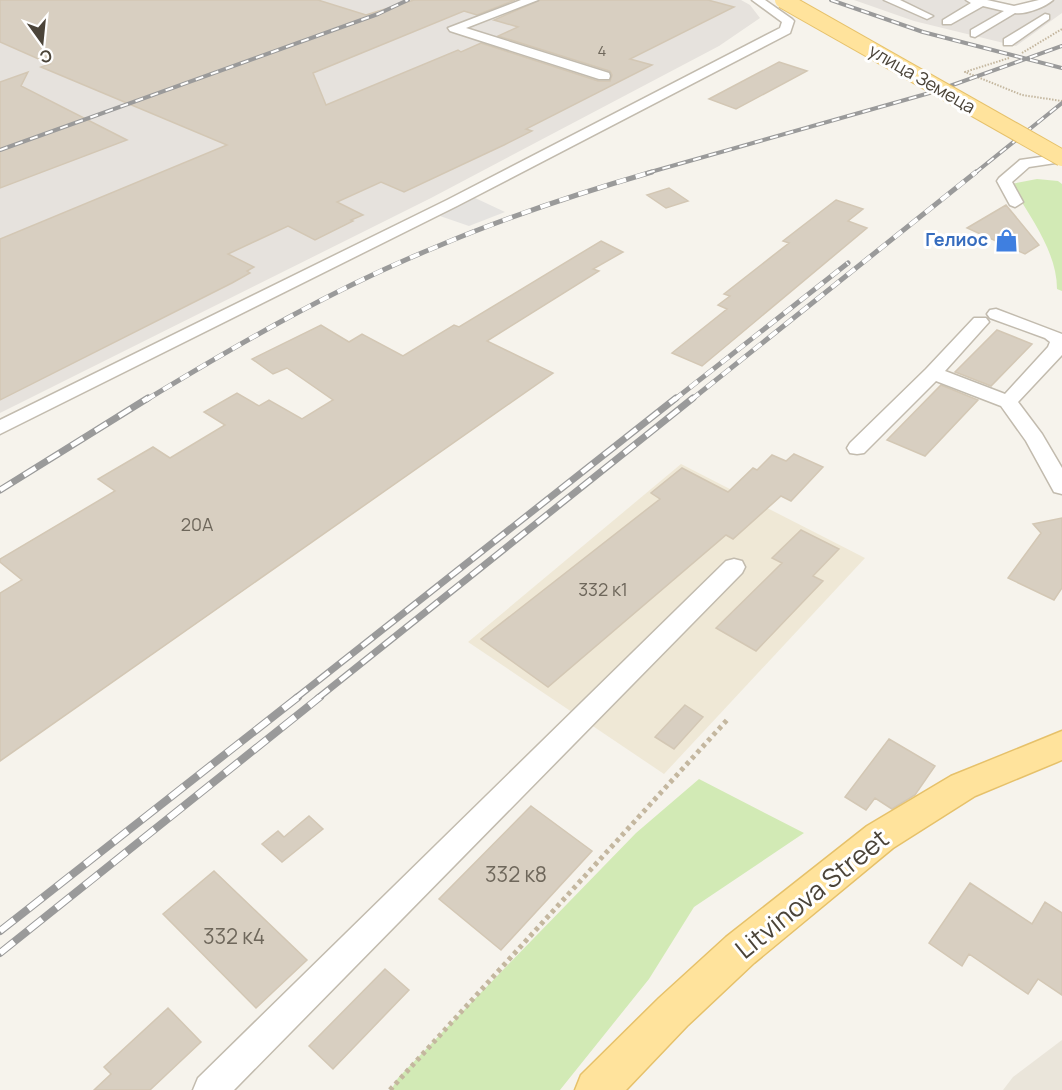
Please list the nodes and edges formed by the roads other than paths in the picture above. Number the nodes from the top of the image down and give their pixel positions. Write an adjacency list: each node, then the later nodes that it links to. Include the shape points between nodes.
1 (532, 0): 14 (street, via 453,28)
2 (758, 0): 19 (street, via 788,21 786,30 452,203)
3 (783, 0): 15 (main road, улица Земеца, bridge)
4 (890, 0): 8 (street)
5 (920, 0): 8 (street)
6 (1047, 0): 9 (street)
7 (976, 1): 9 (street); 11 (street)
8 (905, 6): 10 (street)
9 (1013, 10): 12 (street); 13 (street, via 1045,17)
10 (927, 16)
11 (947, 22)
12 (975, 33)
13 (1008, 42)
14 (604, 76)
15 (1062, 158): 16 (street, via 1025,163 1004,181)
16 (1015, 202)
17 (933, 373): 18 (street); 18 (street, via 988,318 1051,334 1060,341 1057,349); 20 (street)
18 (1008, 402): 21 (street)
19 (0, 428)
20 (857, 448)
21 (1062, 487)
22 (734, 567): 24 (street)
23 (1062, 746): 25 (main road, Litvinova Street, via 963,786 880,837 740,950)
24 (210, 1090)
25 (596, 1090)

